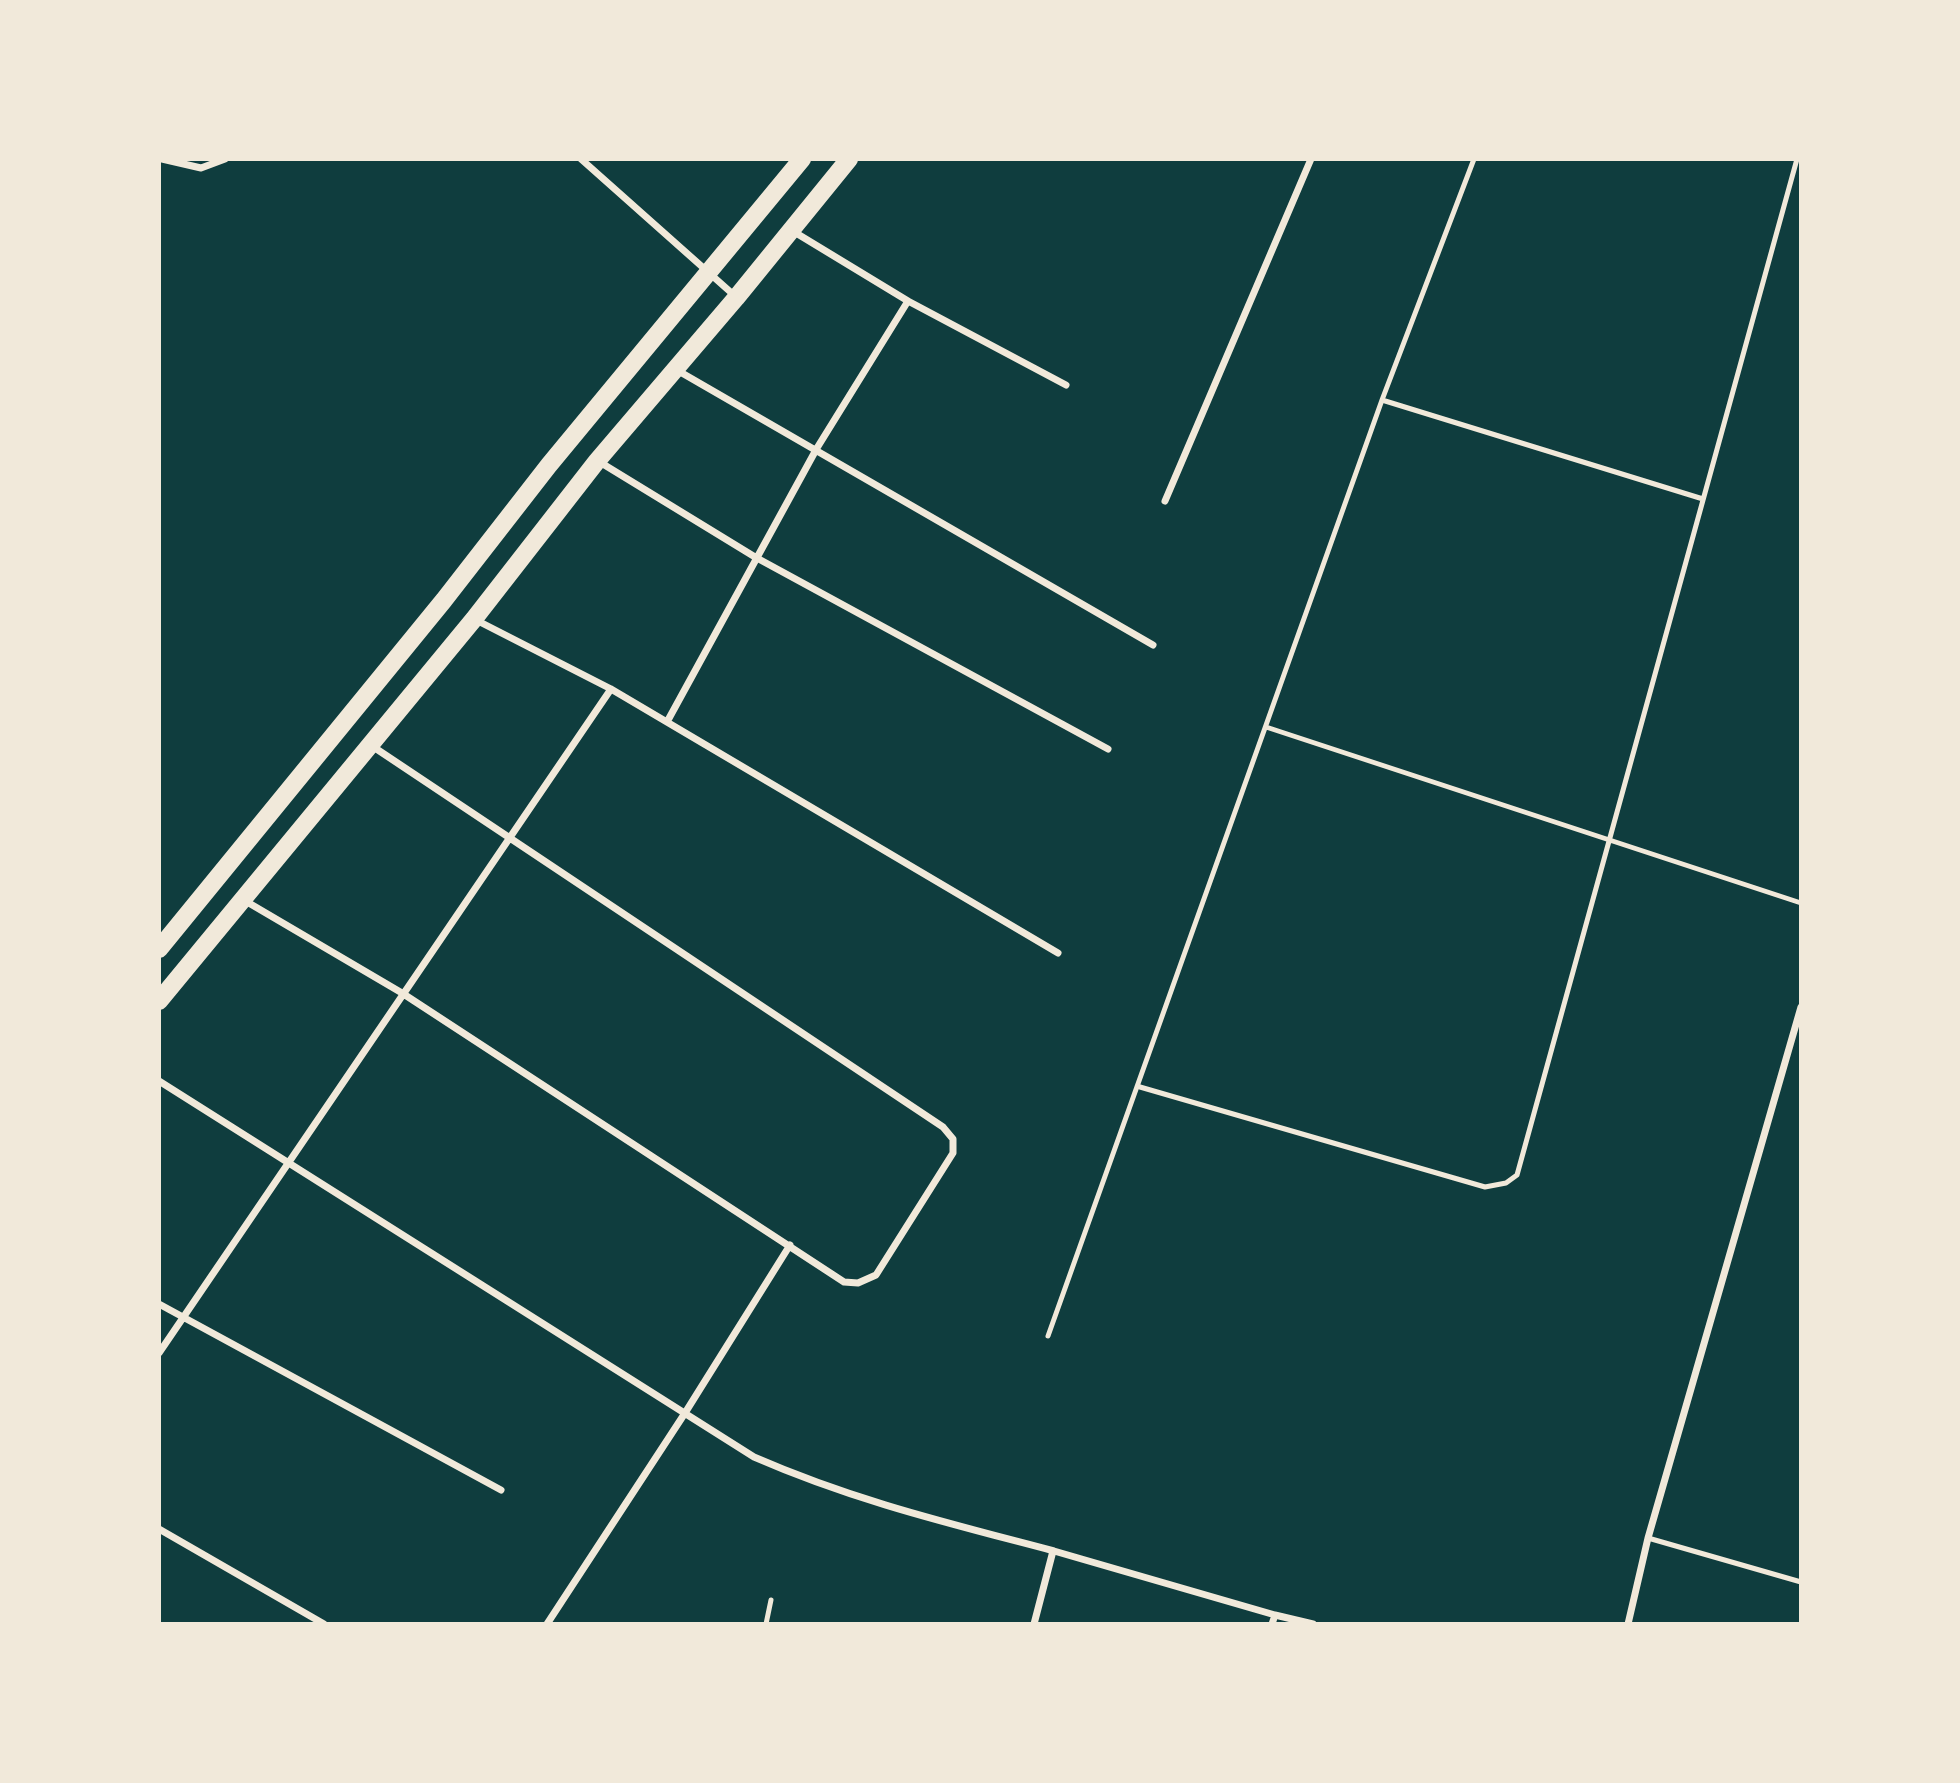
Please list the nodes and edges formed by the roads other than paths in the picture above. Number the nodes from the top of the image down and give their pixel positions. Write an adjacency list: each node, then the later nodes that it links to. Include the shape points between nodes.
1 (162, 159): 2 (street, via 201,168)
2 (225, 159)
3 (581, 159): 10 (street)
4 (802, 159): 10 (main road)
5 (849, 159): 9 (main road)
6 (1311, 159): 19 (street)
7 (1474, 159): 15 (lane)
8 (1797, 159): 18 (lane)
9 (790, 230): 11 (main road); 12 (street)
10 (709, 273): 11 (street); 32 (main road)
11 (736, 298): 13 (main road)
12 (908, 301): 14 (street); 16 (street)
13 (674, 368): 16 (street); 17 (main road)
14 (1066, 385)
15 (1382, 400): 18 (lane); 25 (lane)
16 (817, 448): 20 (street); 22 (street)
17 (597, 461): 20 (street); 21 (main road)
18 (1703, 499): 29 (lane)
19 (1165, 501)
20 (755, 557): 24 (street); 27 (street)
21 (474, 619): 23 (street); 26 (main road)
22 (1153, 645)
23 (611, 689): 24 (street); 28 (street)
24 (667, 723): 33 (street)
25 (1266, 727): 29 (lane); 38 (lane)
26 (368, 744): 28 (street); 30 (main road)
27 (1108, 748)
28 (510, 836): 34 (street); 40 (street, via 943,1127 953,1139 953,1153 870,1280 844,1282)
29 (1609, 840): 31 (lane); 38 (lane, via 1517,1175 1506,1183 1485,1186)
30 (241, 899): 34 (street); 35 (main road)
31 (1801, 902)
32 (159, 949)
33 (1058, 953)
34 (401, 993): 39 (street); 40 (street)
35 (159, 1001)
36 (1801, 1007): 48 (street)
37 (159, 1081): 39 (street)
38 (1140, 1087): 43 (lane)
39 (290, 1164): 42 (street); 45 (street)
40 (790, 1245): 45 (street)
41 (159, 1304): 42 (street)
42 (184, 1317): 44 (street); 46 (street)
43 (1048, 1336)
44 (159, 1353)
45 (685, 1413): 49 (street, via 754,1457 818,1485 907,1514); 54 (street)
46 (501, 1490)
47 (159, 1530): 53 (street)
48 (1648, 1538): 50 (lane); 59 (street)
49 (1053, 1551): 52 (street); 56 (street)
50 (1801, 1581)
51 (771, 1601): 55 (lane)
52 (1275, 1615): 57 (street); 58 (street)
53 (324, 1624)
54 (547, 1624)
55 (766, 1624)
56 (1034, 1624)
57 (1272, 1624)
58 (1313, 1624)
59 (1628, 1624)

